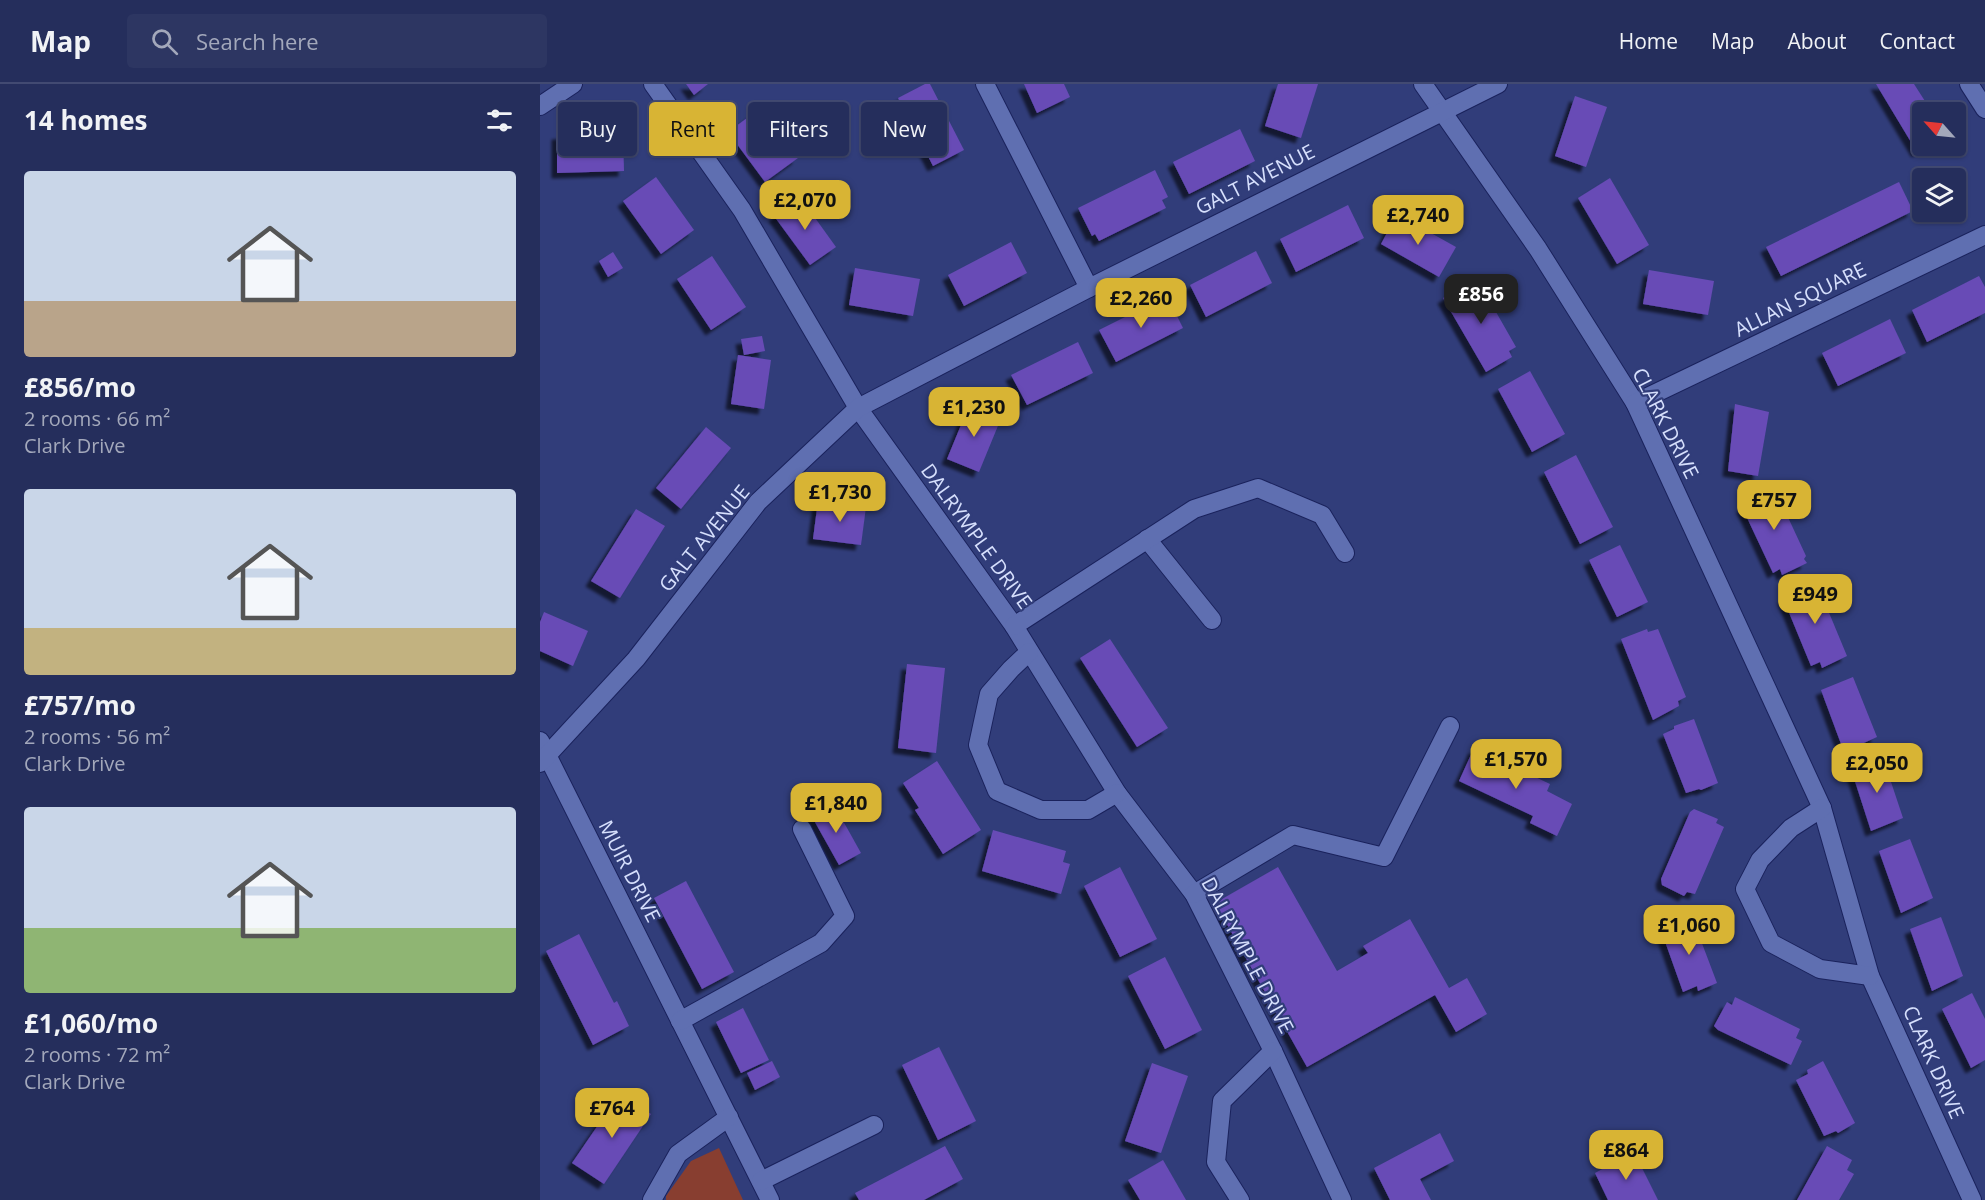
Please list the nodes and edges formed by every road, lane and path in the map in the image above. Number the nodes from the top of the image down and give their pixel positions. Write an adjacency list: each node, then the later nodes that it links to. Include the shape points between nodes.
1 (573, 84): 7 (street)
2 (653, 84): 13 (street, DALRYMPLE DRIVE, via 742,210)
3 (985, 84): 11 (street)
4 (1423, 84): 9 (street, CLARK DRIVE)
5 (1498, 84): 9 (street)
6 (1969, 84): 8 (street)
7 (540, 105)
8 (1985, 109)
9 (1442, 110): 11 (street, GALT AVENUE); 12 (street, CLARK DRIVE, via 1538,249)
10 (1985, 235): 12 (street, ALLAN SQUARE)
11 (1089, 288): 13 (street, GALT AVENUE)
12 (1635, 403): 22 (street, CLARK DRIVE)
13 (858, 408): 17 (street, DALRYMPLE DRIVE); 20 (street, GALT AVENUE, via 758,502 636,659)
14 (1147, 539): 15 (street, via 1194,509 1258,488 1322,515); 16 (street); 17 (street)
15 (1345, 553)
16 (1212, 620)
17 (1014, 626): 18 (street, DALRYMPLE DRIVE)
18 (1029, 652): 21 (street, DALRYMPLE DRIVE); 21 (street, via 989,694 978,745 997,791 1041,810 1088,810)
19 (1450, 726): 24 (street, via 1383,856 1293,835)
20 (542, 753): 26 (street, MUIR DRIVE)
21 (1117, 793): 24 (street, DALRYMPLE DRIVE)
22 (1822, 808): 25 (street, CLARK DRIVE); 25 (street, via 1791,828 1760,860 1745,889 1771,944 1820,969)
23 (802, 829): 26 (street, via 845,916 821,943)
24 (1194, 894): 27 (street, DALRYMPLE DRIVE)
25 (1870, 976): 35 (street, CLARK DRIVE)
26 (680, 1021): 28 (street, MUIR DRIVE)
27 (1273, 1051): 33 (street, DALRYMPLE DRIVE, via 1222,1101 1216,1162); 34 (street, DALRYMPLE DRIVE)
28 (729, 1117): 30 (street, MUIR DRIVE); 31 (street, via 678,1154)
29 (874, 1125): 30 (street)
30 (761, 1181): 32 (street, MUIR DRIVE)
31 (652, 1200)
32 (770, 1200)
33 (1240, 1200)
34 (1342, 1200)
35 (1972, 1200)

